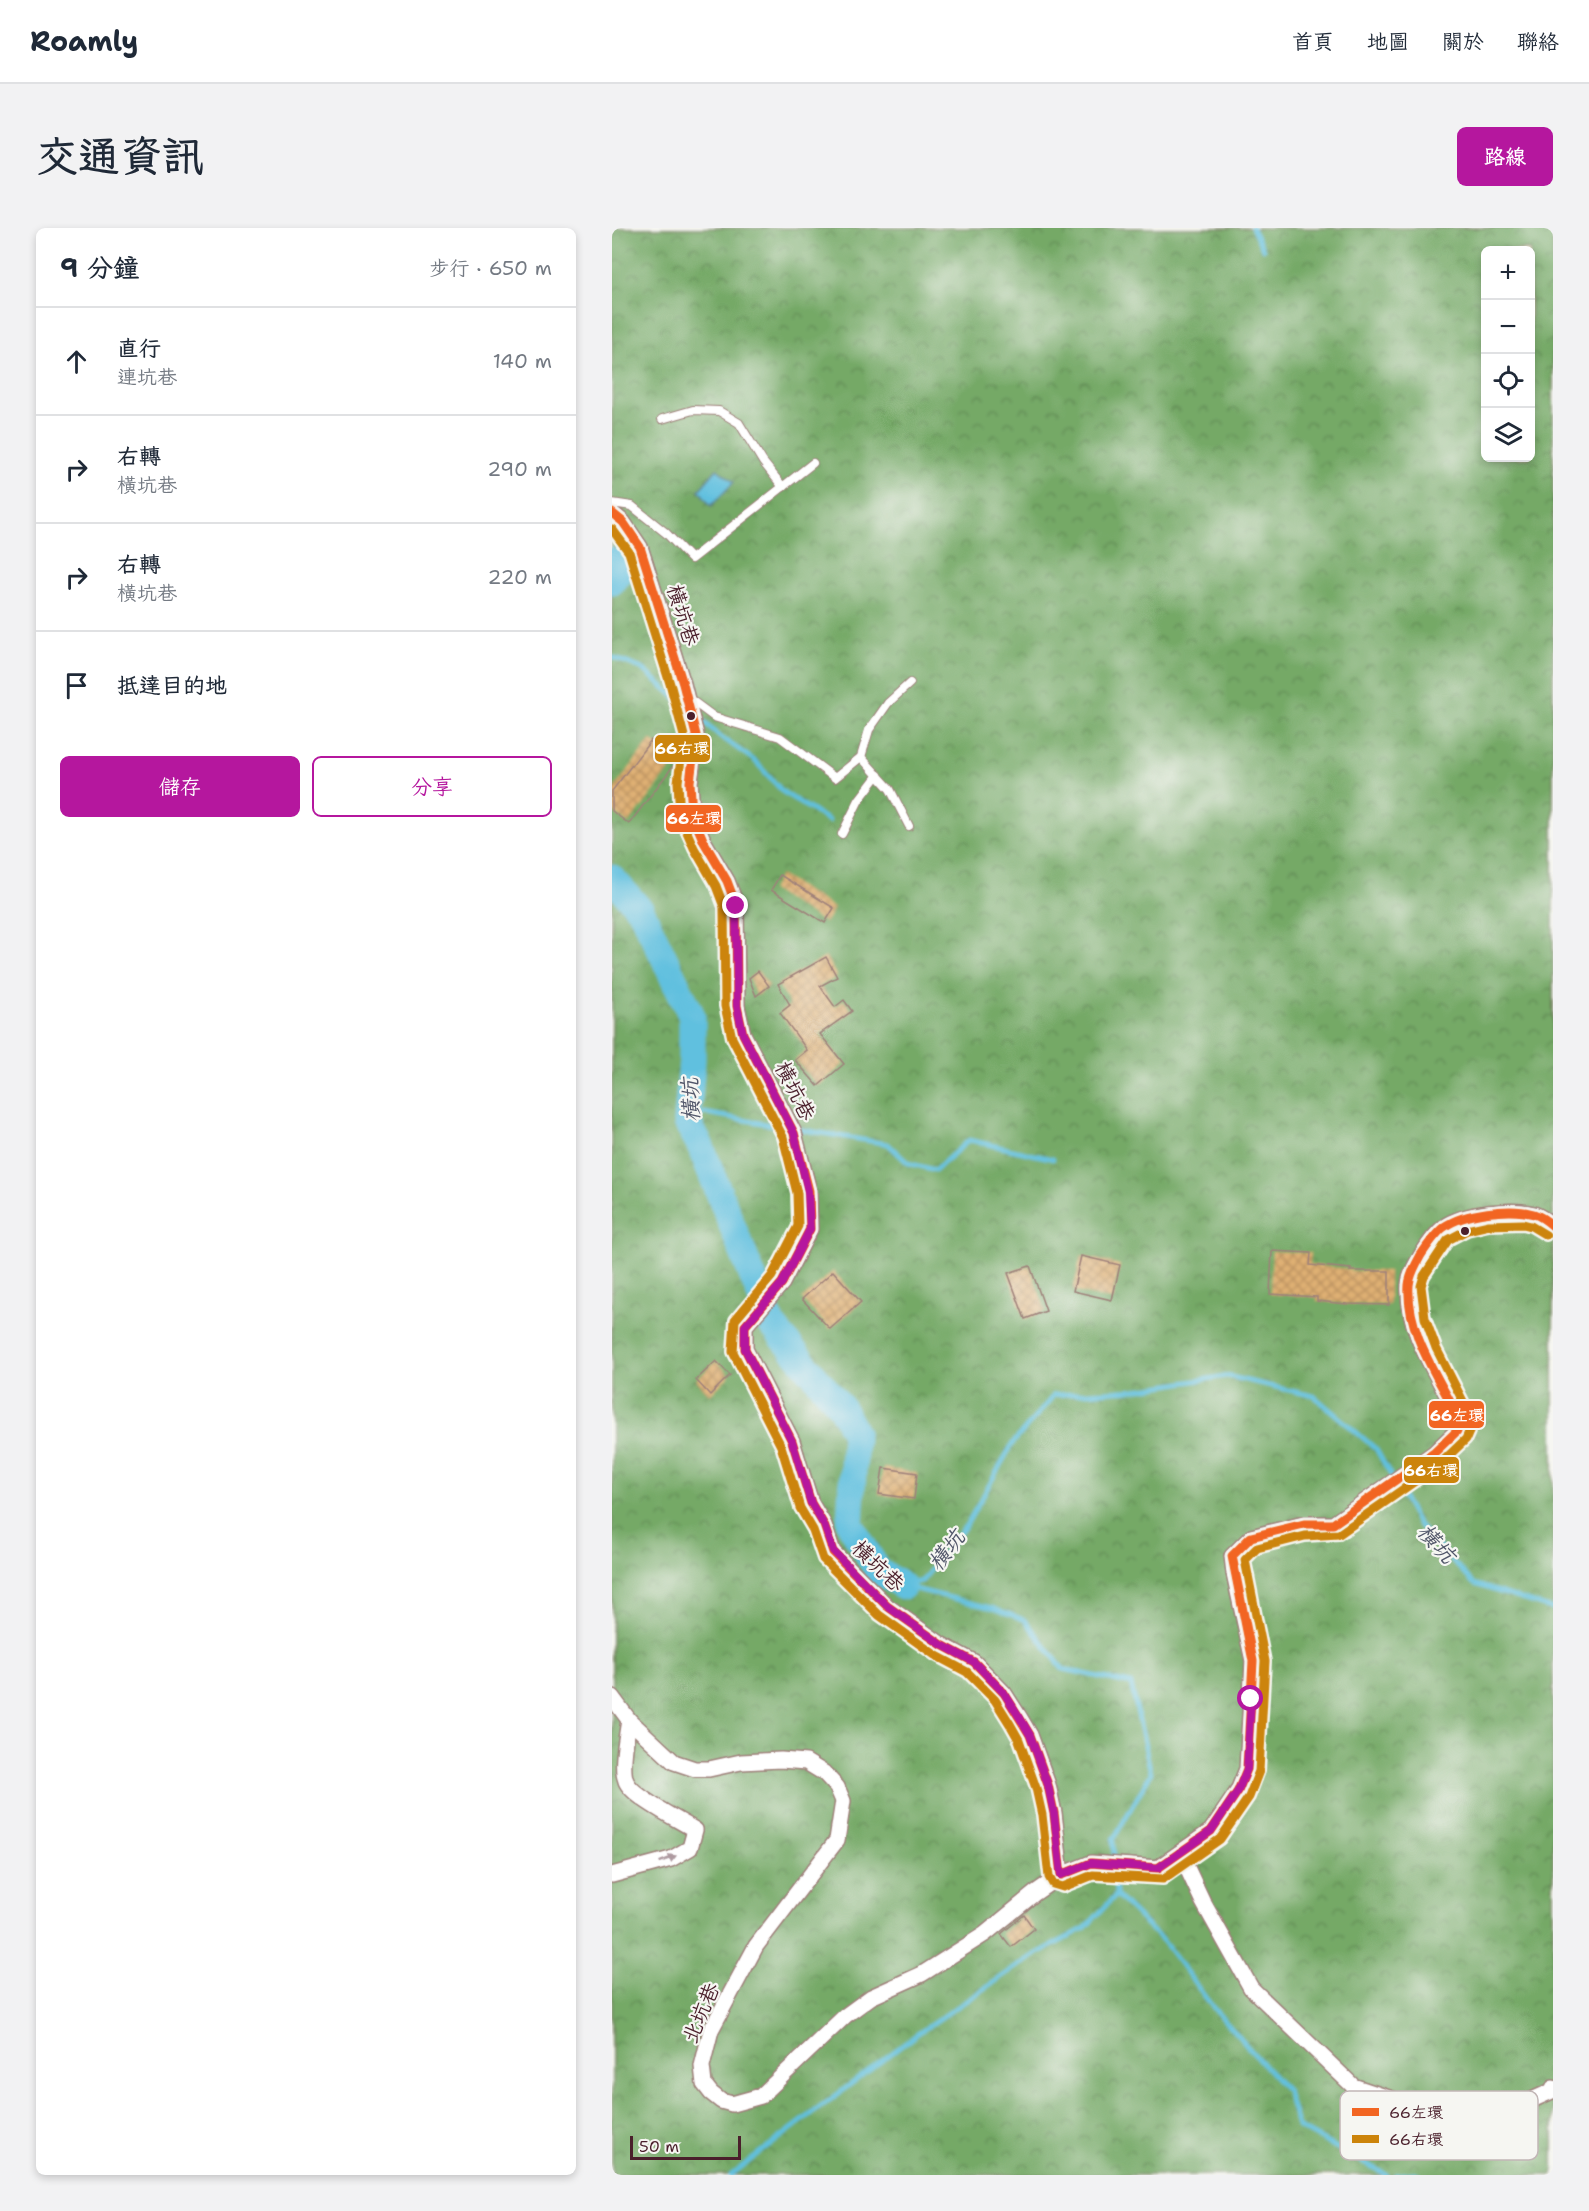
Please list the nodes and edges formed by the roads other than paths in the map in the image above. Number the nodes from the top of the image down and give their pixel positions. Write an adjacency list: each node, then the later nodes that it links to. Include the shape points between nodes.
1 (662, 419): 3 (lane, via 693,410 719,411 739,423)
2 (813, 463): 3 (lane)
3 (783, 487): 4 (lane, via 691,559 632,506)
4 (612, 503)
5 (612, 513): 7 (street, 橫坑巷, via 640,547)
6 (910, 683): 8 (lane, via 888,703 869,730)
7 (686, 696): 8 (lane, via 714,717 780,737 835,778); 17 (street, 橫坑巷, via 696,735 690,782 692,814 736,906 737,1006 743,1034 794,1133 808,1191 810,1229 782,1283 745,1326 745,1349 792,1441 811,1503 833,1551 887,1606 942,1645 974,1662 1004,1693 1020,1718 1048,1785)
8 (861, 757): 9 (lane)
9 (878, 775): 10 (lane); 11 (lane)
10 (909, 826)
11 (842, 834)
12 (1553, 1226): 15 (street, via 1535,1214 1510,1212 1470,1216 1444,1227 1417,1260 1409,1282 1410,1314 1416,1335 1458,1417 1457,1431 1434,1453 1333,1524 1304,1524 1251,1537 1232,1556 1253,1662 1247,1769 1238,1791 1211,1831)
13 (612, 1697): 14 (street, 北坑巷)
14 (629, 1720): 16 (street, one-way to 14, via 671,1859 690,1848 695,1830 643,1799 626,1781 624,1756); 17 (street, 北坑巷, via 674,1762 695,1769 741,1762 806,1762 824,1773 843,1801 837,1840 756,1946 711,2030 702,2066 704,2084 721,2101 732,2104 761,2096 845,2016 871,1997 922,1974 986,1935)
15 (1180, 1853): 17 (street, via 1158,1868 1091,1863); 19 (street, via 1251,1988 1353,2086)
16 (612, 1875)
17 (1061, 1875)
18 (1553, 2088): 20 (street)
19 (1368, 2091)
20 (1538, 2097)

